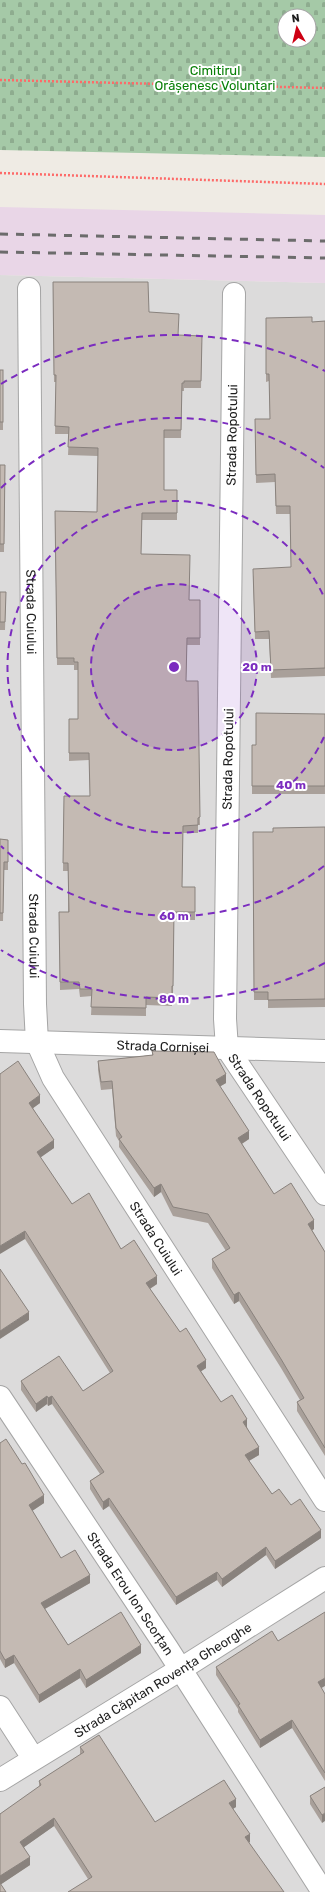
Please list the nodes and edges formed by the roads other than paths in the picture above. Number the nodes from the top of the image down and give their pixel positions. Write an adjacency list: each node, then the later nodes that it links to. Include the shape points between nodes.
1 (29, 289): 4 (street, Strada Cuiului)
2 (234, 294): 5 (street, Strada Ropotului, via 225,1019)
3 (0, 1041): 4 (street, Strada Cornișei)
4 (37, 1042): 5 (street, Strada Cornișei); 9 (street, Strada Cuiului, via 53,1078)
5 (227, 1048): 6 (street, Strada Cornișei); 7 (street, Strada Ropotului)
6 (325, 1051)
7 (325, 1194)
8 (0, 1397): 11 (street, Strada Erou Ion Scorțan)
9 (325, 1500)
10 (325, 1578): 11 (street, Strada Căpitan Rovența Gheorghe)
11 (181, 1669): 13 (street, Strada Căpitan Rovența Gheorghe); 15 (street, Strada Erou Ion Scorțan)
12 (0, 1706): 13 (street)
13 (33, 1758): 14 (street, Strada Căpitan Rovența Gheorghe)
14 (0, 1780)
15 (323, 1892)

